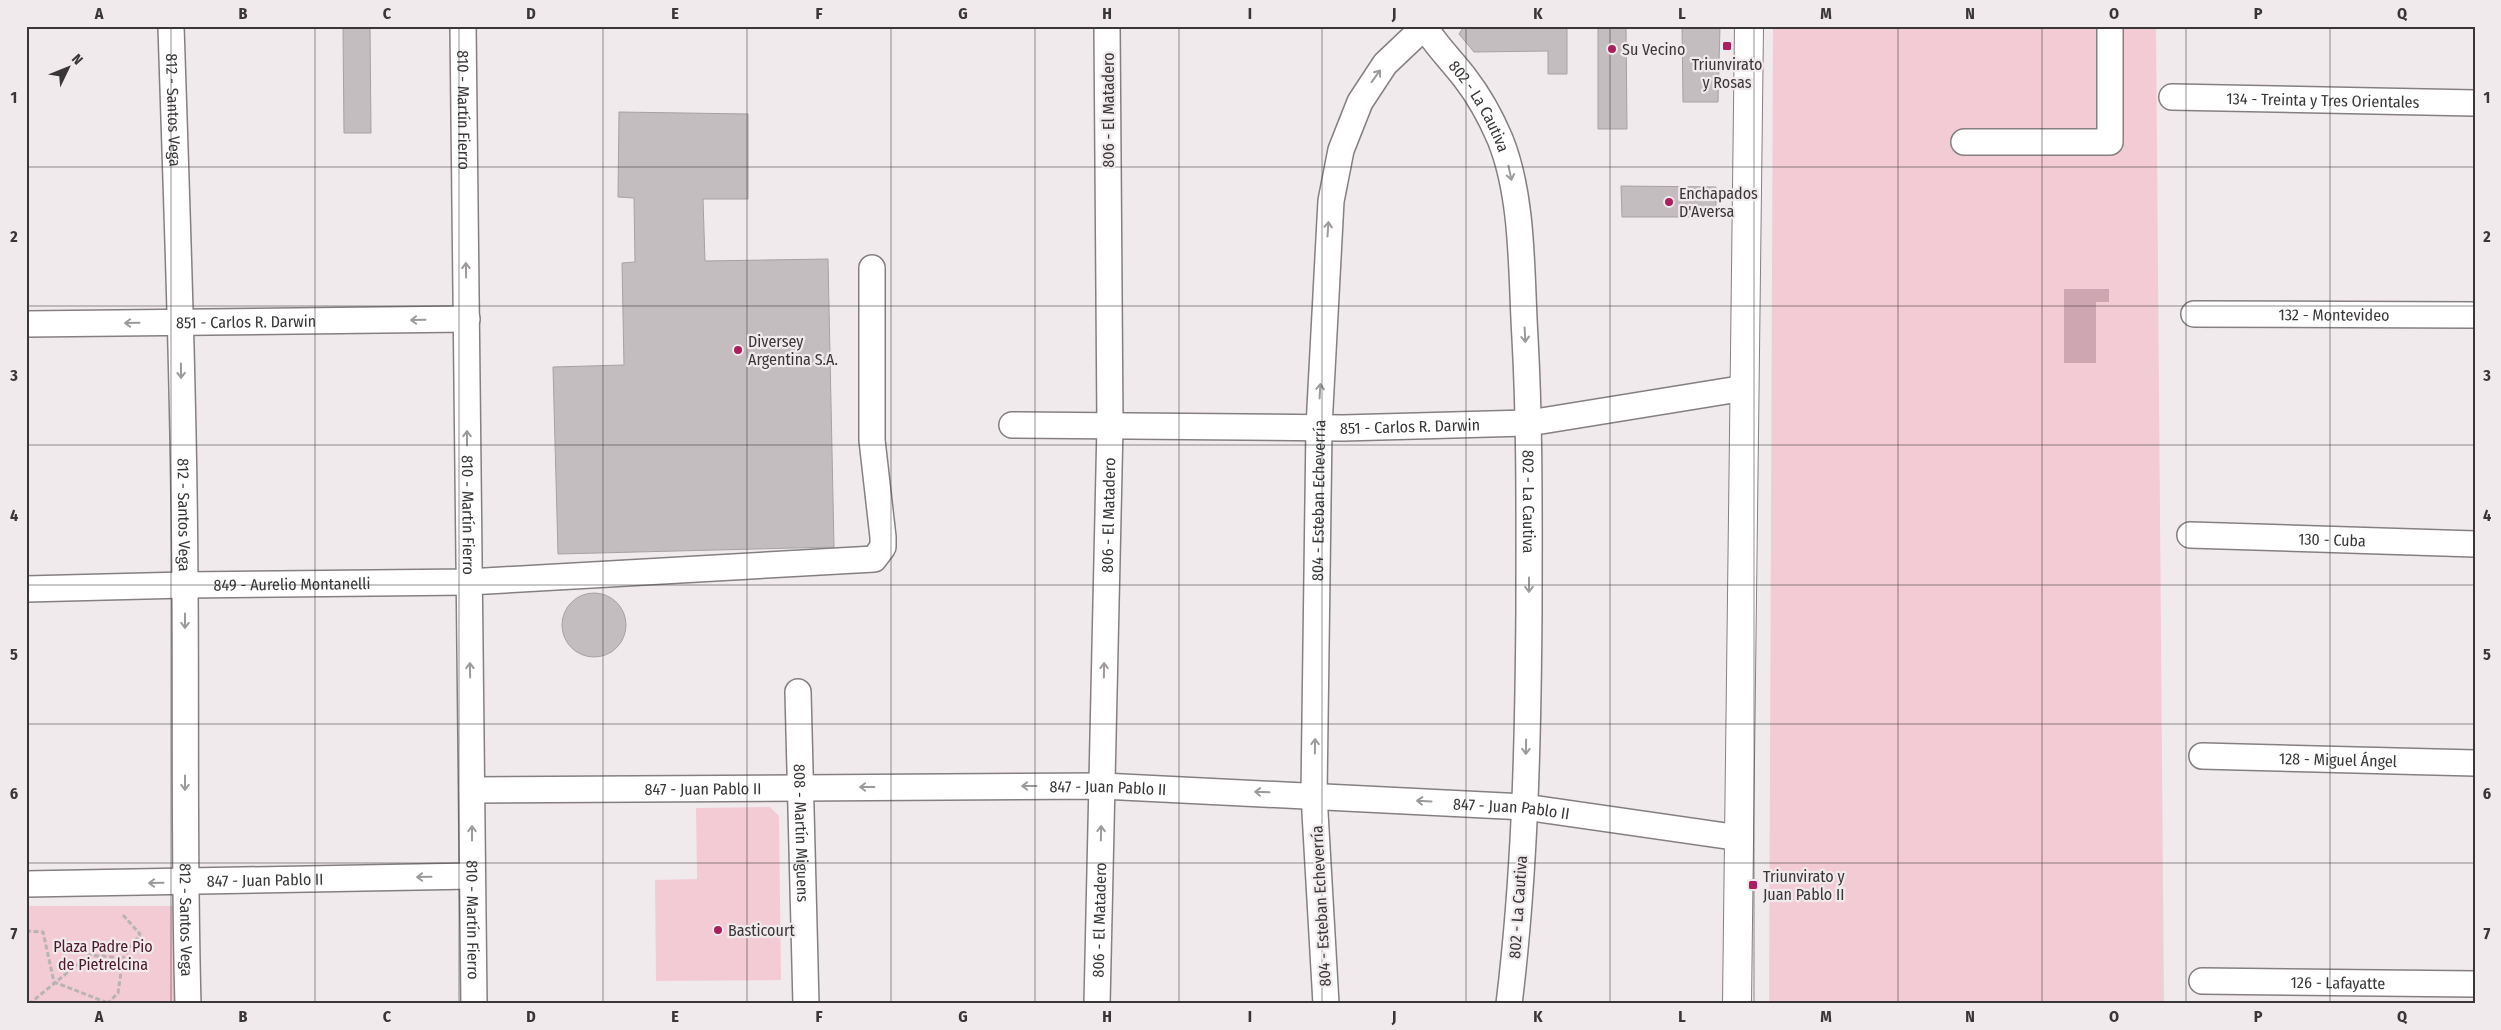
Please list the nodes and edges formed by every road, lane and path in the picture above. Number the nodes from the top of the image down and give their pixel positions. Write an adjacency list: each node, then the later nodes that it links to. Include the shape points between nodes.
1 (171, 26): 14 (street, 812 - Santos Vega)
2 (463, 26): 13 (street, 810 - Martín Fierro, one-way to 2)
3 (1107, 26): 19 (street, 806 - El Matadero)
4 (1750, 26): 16 (main road)
5 (2110, 26): 9 (street, via 2110,142)
6 (1424, 27): 17 (street, 802 - La Cautiva, one-way to 17, via 1484,106 1500,139 1510,172 1519,231); 20 (street, 804 - Esteban Echeverría, one-way to 6, via 1328,227 1341,150 1372,80)
7 (2172, 97): 8 (street, 134 - Treinta y Tres Orientales)
8 (2475, 103)
9 (1964, 142)
10 (872, 268): 23 (street, 849 - Aurelio Montanelli, via 872,440 883,537 883,547 874,559)
11 (2194, 314): 12 (street, 132 - Montevideo)
12 (2475, 315)
13 (467, 319): 14 (street, 851 - Carlos R. Darwin, one-way to 14); 23 (street, 810 - Martín Fierro, one-way to 13)
14 (180, 322): 15 (street, 851 - Carlos R. Darwin, one-way to 15); 24 (street, 812 - Santos Vega, one-way to 24)
15 (26, 324)
16 (1745, 388): 17 (street, 851 - Carlos R. Darwin); 34 (main road)
17 (1529, 423): 20 (street, 851 - Carlos R. Darwin); 33 (street, 802 - La Cautiva, one-way to 33)
18 (1012, 425): 19 (street, 851 - Carlos R. Darwin)
19 (1110, 426): 20 (street, 851 - Carlos R. Darwin); 29 (street, 806 - El Matadero, one-way to 19)
20 (1319, 427): 32 (street, 804 - Esteban Echeverría, one-way to 20)
21 (2190, 535): 22 (street, 130 - Cuba)
22 (2475, 544)
23 (468, 582): 24 (street, 849 - Aurelio Montanelli); 31 (street, 810 - Martín Fierro, one-way to 23)
24 (185, 585): 25 (street, 849 - Aurelio Montanelli); 36 (street, 812 - Santos Vega, one-way to 36)
25 (26, 589)
26 (798, 692): 30 (street, 808 - Martín Miguens)
27 (2202, 756): 28 (street, 128 - Miguel Ángel)
28 (2475, 764)
29 (1102, 786): 30 (street, 847 - Juan Pablo II, one-way to 30); 32 (street, 847 - Juan Pablo II, one-way to 29); 49 (street, 806 - El Matadero, one-way to 29)
30 (802, 788): 31 (street, 847 - Juan Pablo II); 48 (street, 808 - Martín Miguens)
31 (472, 790): 35 (street, 810 - Martín Fierro, one-way to 31)
32 (1314, 795): 33 (street, 847 - Juan Pablo II, one-way to 32); 50 (street, 804 - Esteban Echeverría)
33 (1525, 807): 34 (street, 847 - Juan Pablo II); 51 (street, 802 - La Cautiva)
34 (1740, 838): 52 (main road)
35 (472, 876): 36 (street, 847 - Juan Pablo II, one-way to 36); 47 (street, 810 - Martín Fierro)
36 (185, 883): 37 (street, 847 - Juan Pablo II, one-way to 37); 46 (street, 812 - Santos Vega)
37 (26, 884)
38 (123, 915): 40 (path, via 140,934)
39 (26, 931): 42 (path, via 43,932)
40 (123, 958): 42 (path, via 89,955); 44 (path, via 118,992)
41 (2202, 981): 43 (street, 126 - Lafayatte)
42 (54, 982): 44 (path); 45 (path)
43 (2475, 984)
44 (108, 1003)
45 (29, 1004)
46 (188, 1004)
47 (474, 1004)
48 (806, 1004)
49 (1097, 1004)
50 (1326, 1004)
51 (1509, 1004)
52 (1737, 1004)

